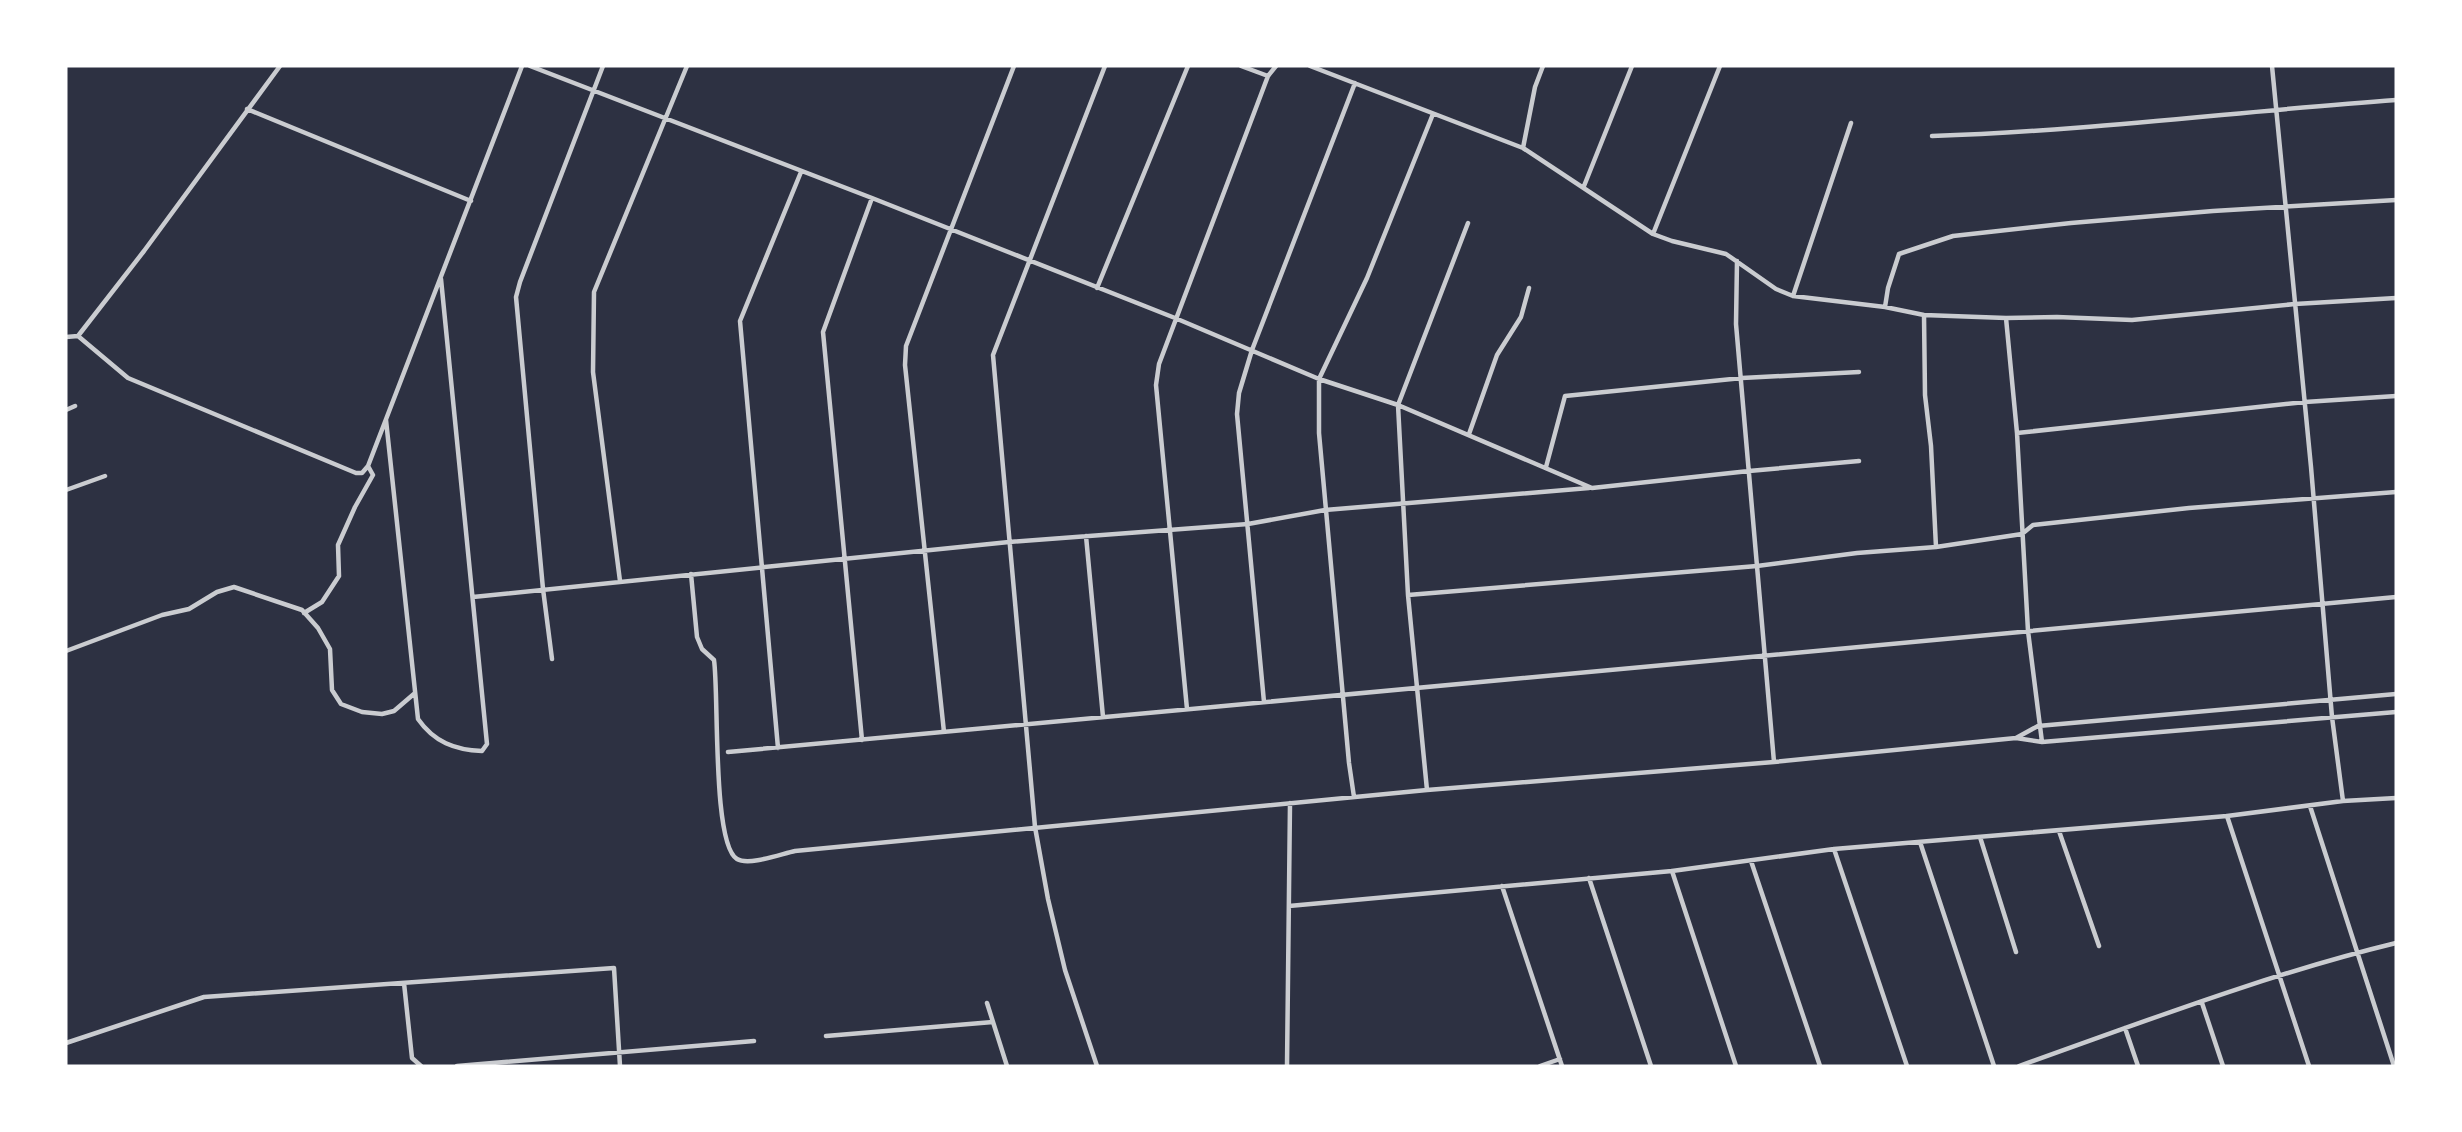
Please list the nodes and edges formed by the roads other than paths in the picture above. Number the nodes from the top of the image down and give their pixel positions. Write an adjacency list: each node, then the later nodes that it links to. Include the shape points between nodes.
1 (280, 66): 21 (street)
2 (522, 66): 31 (street)
3 (530, 66): 18 (street)
4 (603, 66): 18 (street)
5 (687, 66): 23 (street)
6 (1014, 66): 34 (street)
7 (1105, 66): 37 (street)
8 (1188, 66): 39 (street)
9 (1241, 66): 16 (street)
10 (1276, 66): 16 (street)
11 (1310, 66): 17 (street)
12 (1543, 66): 26 (street)
13 (1632, 66): 28 (street)
14 (1720, 66): 35 (street)
15 (2272, 66): 20 (street)
16 (1268, 76): 46 (street)
17 (1355, 83): 22 (street); 50 (street)
18 (593, 90): 23 (street); 85 (street, via 516,297)
19 (2396, 100): 20 (street)
20 (2277, 108): 25 (street, via 2138,123); 32 (street)
21 (247, 109): 31 (street); 48 (street)
22 (1433, 114): 26 (street); 53 (street, via 1367,278)
23 (667, 119): 27 (street); 84 (street, via 594,292 593,372)
24 (1851, 123): 41 (street)
25 (1932, 136)
26 (1523, 148): 28 (street)
27 (801, 172): 29 (street); 82 (street, via 740,321)
28 (1584, 186): 35 (street)
29 (873, 198): 34 (street); 80 (street, via 823,332)
30 (2396, 200): 32 (street)
31 (471, 201): 38 (street)
32 (2284, 207): 43 (street); 44 (street, via 1953,236 1899,254)
33 (1468, 223): 56 (street)
34 (950, 230): 37 (street); 79 (street, via 906,346)
35 (1653, 234): 36 (street)
36 (1737, 261): 41 (street, via 1776,289); 52 (street, via 1736,324)
37 (1029, 262): 39 (street); 77 (street, via 993,355)
38 (441, 279): 59 (street); 87 (street)
39 (1097, 288): 46 (street)
40 (1529, 288): 61 (street, via 1521,317 1497,355)
41 (1793, 296): 44 (street)
42 (2396, 298): 43 (street)
43 (2295, 304): 47 (street, via 2132,320); 55 (street)
44 (1885, 307): 45 (street)
45 (1924, 315): 47 (street); 78 (street, via 1925,395)
46 (1175, 318): 50 (street); 74 (street, via 1156,385)
47 (2006, 318): 60 (street)
48 (78, 336): 49 (street); 63 (street, via 128,378 356,473 362,473)
49 (66, 337)
50 (1252, 350): 53 (street); 73 (street, via 1237,414)
51 (1859, 372): 52 (street)
52 (1742, 378): 64 (street, via 1565,396); 65 (street)
53 (1319, 379): 56 (street); 72 (street)
54 (2396, 396): 55 (street)
55 (2304, 402): 60 (street); 70 (street)
56 (1398, 405): 61 (street); 71 (street)
57 (75, 406): 58 (street)
58 (66, 410)
59 (386, 420): 63 (street); 96 (street)
60 (2017, 433): 75 (street)
61 (1469, 434): 64 (street)
62 (1859, 461): 65 (street)
63 (368, 466): 90 (street, via 373,475 338,545 339,576 322,602)
64 (1546, 467): 67 (street)
65 (1749, 471): 67 (street); 81 (street)
66 (105, 476): 68 (street)
67 (1592, 488): 71 (street)
68 (66, 490)
69 (2396, 492): 70 (street)
70 (2314, 498): 75 (street, via 2033,525); 89 (street)
71 (1402, 503): 72 (street); 86 (street)
72 (1325, 510): 73 (street); 98 (street)
73 (1248, 524): 74 (street); 100 (street)
74 (1169, 530): 76 (street); 101 (street)
75 (2022, 534): 78 (street); 91 (street)
76 (1086, 536): 77 (street); 103 (street)
77 (1009, 542): 79 (street); 105 (street)
78 (1936, 548): 81 (street)
79 (925, 550): 80 (street); 107 (street)
80 (844, 559): 82 (street); 109 (street)
81 (1757, 566): 86 (street); 93 (street)
82 (762, 567): 83 (street); 111 (street)
83 (690, 574): 84 (street); 121 (street, via 697,638 714,660 718,792 730,850 737,859 750,862 795,851)
84 (620, 581): 85 (street)
85 (543, 589): 87 (street); 94 (street)
86 (1408, 595): 95 (street)
87 (472, 597): 96 (street, via 487,744 482,751 464,750 438,740 418,719)
88 (2396, 597): 89 (street)
89 (2322, 604): 91 (street); 99 (street)
90 (304, 613): 92 (street, via 234,587 189,609 162,615); 96 (street, via 330,649 332,690 341,704 382,714 394,711)
91 (2028, 631): 93 (street); 106 (street)
92 (66, 651)
93 (1765, 656): 95 (street); 113 (street)
94 (552, 659)
95 (1418, 688): 98 (street); 114 (street)
96 (415, 693)
97 (2396, 694): 99 (street)
98 (1343, 695): 100 (street); 115 (street)
99 (2331, 700): 104 (street); 106 (street)
100 (1264, 702): 101 (street)
101 (1187, 709): 103 (street)
102 (2396, 712): 104 (street)
103 (1103, 717): 105 (street)
104 (2332, 717): 110 (street); 117 (street)
105 (1027, 724): 107 (street); 121 (street)
106 (2038, 726): 108 (street); 110 (street)
107 (944, 732): 109 (street)
108 (2016, 738): 110 (street); 113 (street)
109 (862, 740): 111 (street)
110 (2042, 742)
111 (778, 748): 112 (street)
112 (728, 752)
113 (1774, 762): 114 (street)
114 (1427, 790): 115 (street)
115 (1354, 798): 118 (street)
116 (2396, 800): 117 (street)
117 (2343, 801): 119 (street)
118 (1290, 803): 121 (street); 130 (street)
119 (2310, 806): 120 (street); 134 (street)
120 (2227, 816): 122 (street); 135 (street)
121 (1035, 827): 150 (street, via 1047,899 1065,970)
122 (2059, 831): 123 (street); 132 (street)
123 (1980, 837): 124 (street); 133 (street)
124 (1920, 842): 125 (street); 158 (street)
125 (1834, 849): 126 (street); 157 (street)
126 (1751, 861): 127 (street); 156 (street)
127 (1672, 871): 128 (street); 155 (street)
128 (1589, 878): 129 (street); 154 (street)
129 (1502, 886): 130 (street); 145 (street)
130 (1289, 906): 151 (street)
131 (2396, 943): 134 (street)
132 (2099, 946)
133 (2016, 952)
134 (2356, 953): 135 (street); 163 (street)
135 (2279, 977): 138 (street); 162 (street)
136 (404, 983): 143 (street, via 204,997); 144 (street, via 614,968); 146 (street, via 412,1058)
137 (987, 1003): 139 (street)
138 (2202, 1003): 140 (street); 161 (street)
139 (993, 1022): 141 (street); 149 (street)
140 (2125, 1028): 159 (street); 160 (street)
141 (826, 1036)
142 (754, 1041): 144 (street)
143 (66, 1043)
144 (619, 1053): 147 (street); 148 (street)
145 (1560, 1059): 152 (street); 153 (street)
146 (421, 1066)
147 (457, 1066)
148 (620, 1066)
149 (1007, 1066)
150 (1097, 1066)
151 (1287, 1066)
152 (1540, 1066)
153 (1562, 1066)
154 (1651, 1066)
155 (1736, 1066)
156 (1820, 1066)
157 (1907, 1066)
158 (1994, 1066)
159 (2019, 1066)
160 (2138, 1066)
161 (2223, 1066)
162 (2309, 1066)
163 (2394, 1066)

